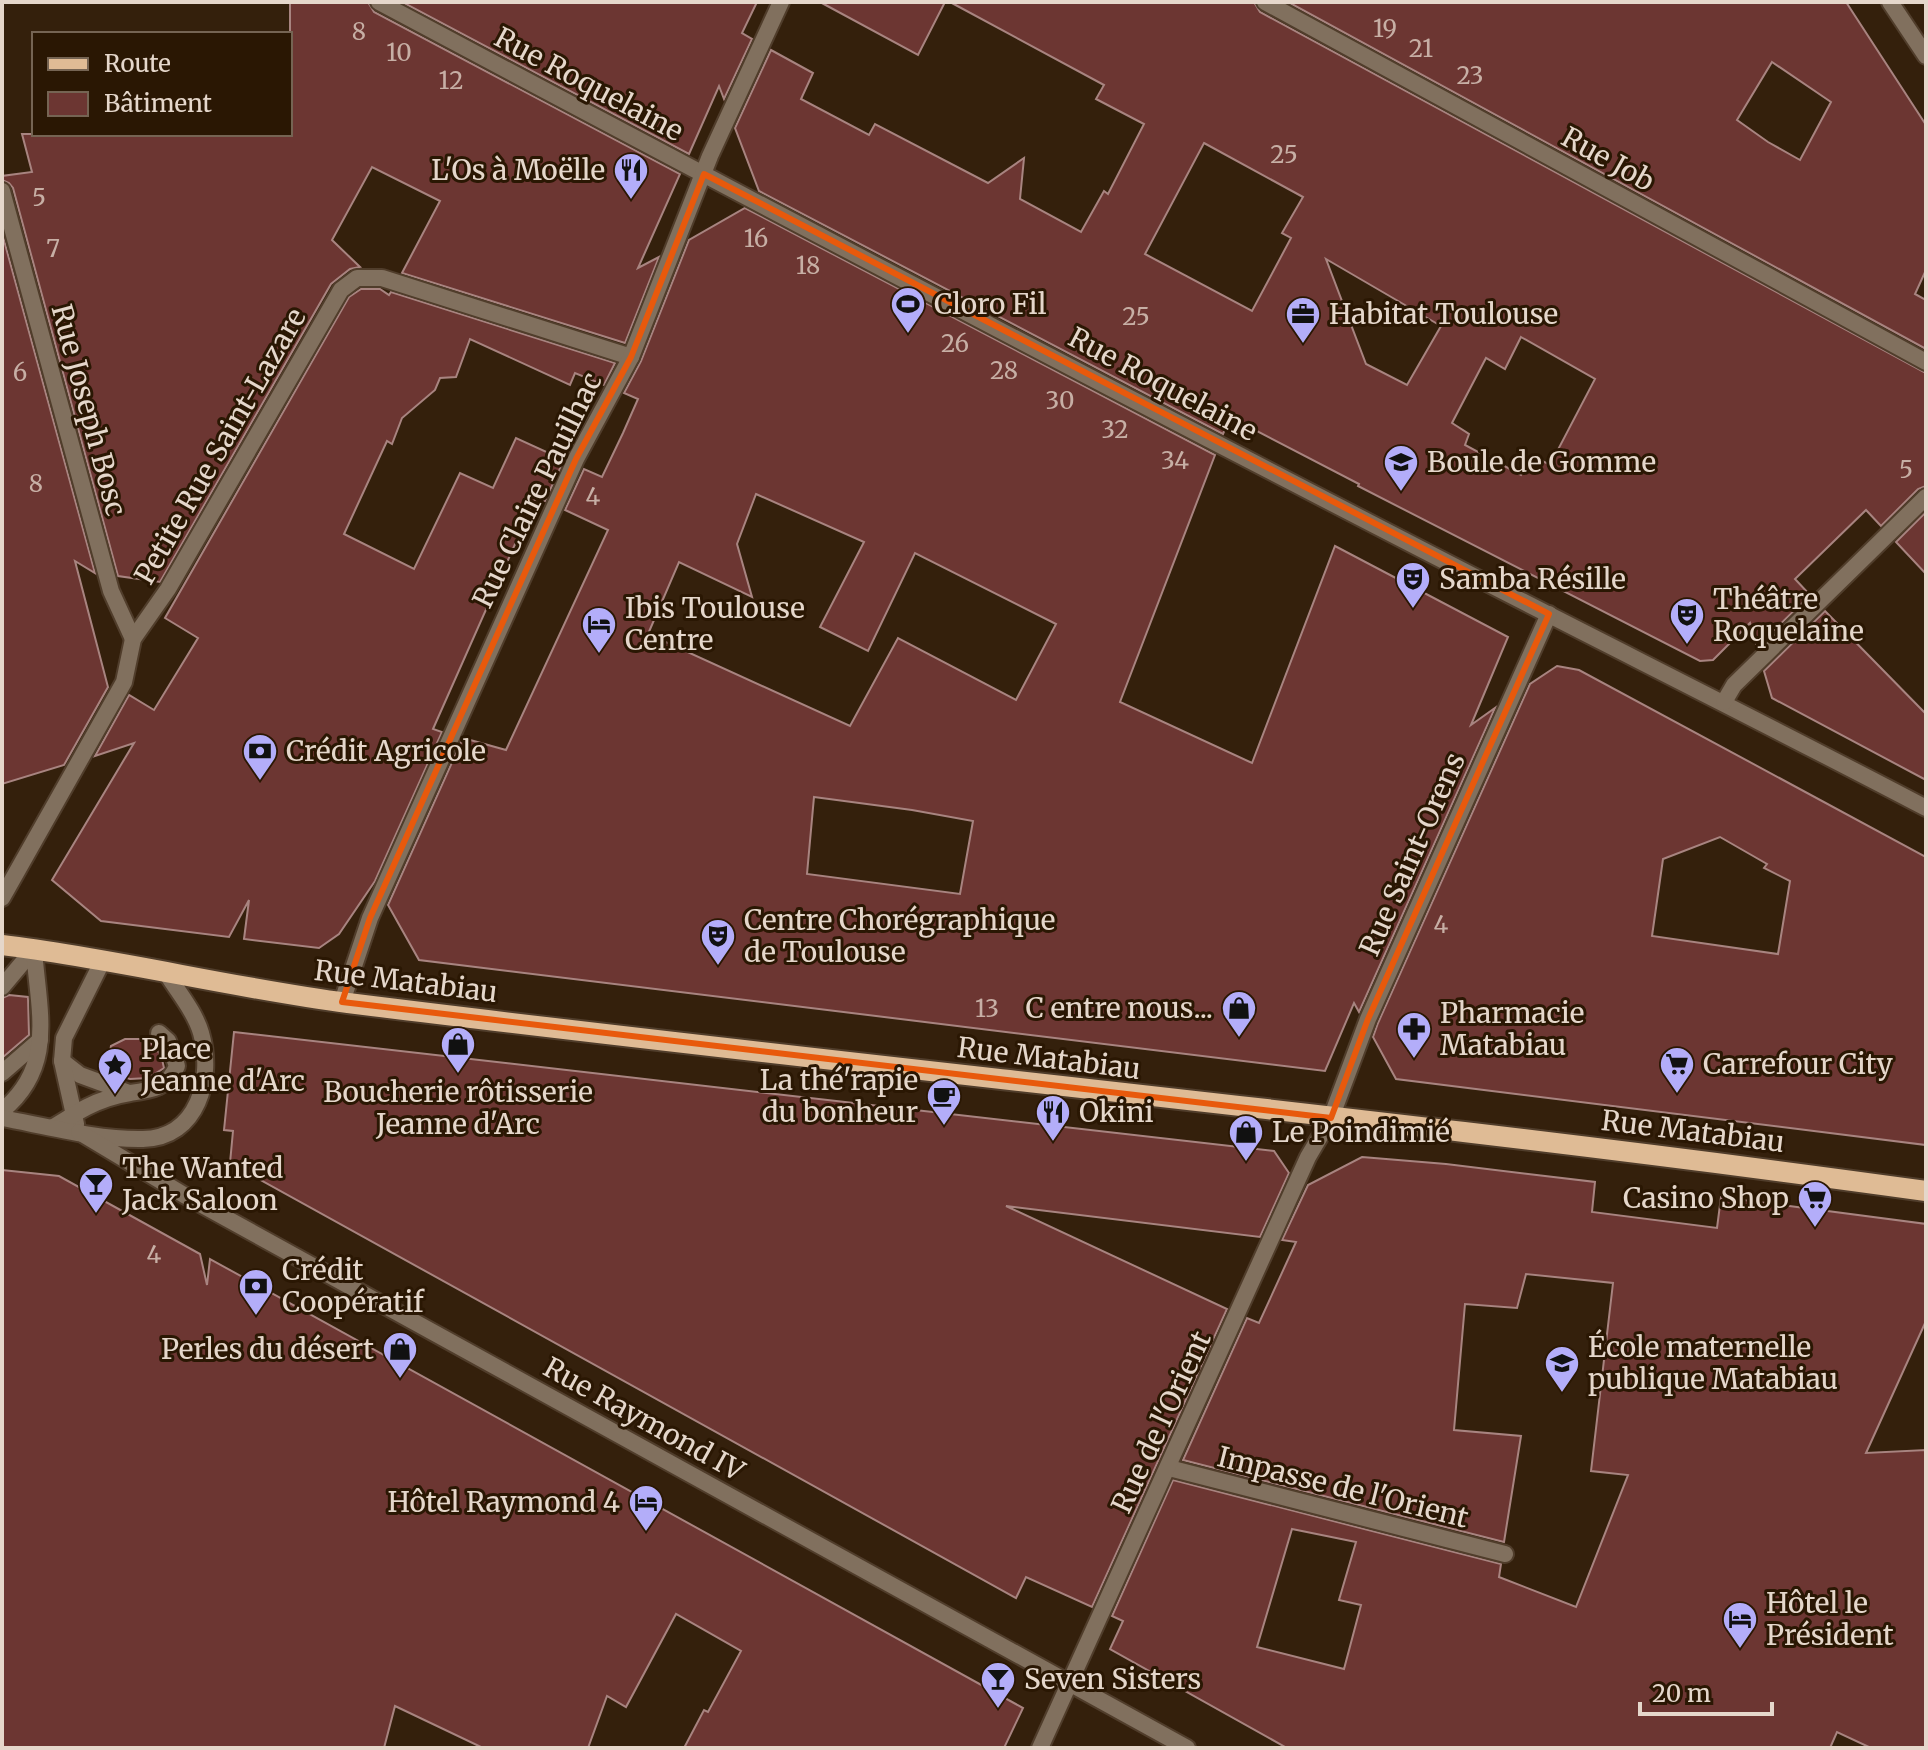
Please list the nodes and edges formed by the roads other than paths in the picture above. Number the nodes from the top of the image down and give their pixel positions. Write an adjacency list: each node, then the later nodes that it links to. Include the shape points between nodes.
1 (379, 2): 6 (street, Rue Roquelaine)
2 (781, 2): 6 (street, Rue Claire Pauilhac)
3 (1265, 2): 9 (street, Rue Job)
4 (1890, 2): 5 (street)
5 (1926, 56)
6 (704, 174): 8 (street, Rue Claire Pauilhac); 11 (street, Rue Roquelaine)
7 (2, 191): 12 (street, Rue Joseph Bosc, via 111,591)
8 (631, 357): 12 (street, Petite Rue Saint-Lazare, via 382,278 357,278 341,290 168,589); 21 (street, Rue Claire Pauilhac, via 556,502 370,918)
9 (1926, 362)
10 (1926, 497): 13 (street, via 1734,685)
11 (1549, 614): 13 (street, Rue Roquelaine); 30 (street, Rue Saint-Orens, via 1368,1019)
12 (133, 639): 15 (street, Petite Rue Saint-Lazare, via 124,682)
13 (1724, 702): 14 (street, Rue Roquelaine)
14 (1926, 808)
15 (2, 898)
16 (2, 945): 17 (main road)
17 (34, 949): 18 (main road); 20 (street); 23 (street)
18 (103, 960): 19 (main road); 24 (street, via 64,1038)
19 (167, 974): 21 (main road, Rue Matabiau); 32 (street, via 201,1030 206,1075 199,1103 185,1123 168,1134 144,1139)
20 (2, 987)
21 (342, 1002): 30 (main road, Rue Matabiau)
22 (159, 1033): 26 (street, via 174,1051 173,1077 148,1092)
23 (41, 1039): 25 (street); 27 (street, via 30,1082)
24 (62, 1061): 26 (street, via 80,1075); 28 (street)
25 (2, 1073)
26 (129, 1093): 28 (street)
27 (2, 1111)
28 (74, 1115): 31 (street); 32 (street)
29 (2, 1118): 31 (street)
30 (1331, 1118): 33 (main road, Rue Matabiau); 34 (street, Rue de l'Orient, via 1308,1157)
31 (53, 1127): 32 (street)
32 (79, 1132): 36 (street, Rue Raymond IV)
33 (1926, 1191)
34 (1169, 1468): 35 (street, Impasse de l'Orient); 36 (street, Rue de l'Orient)
35 (1505, 1554)
36 (1070, 1684): 37 (street, Rue de l'Orient); 38 (street, Rue Raymond IV)
37 (1040, 1748)
38 (1187, 1748)

